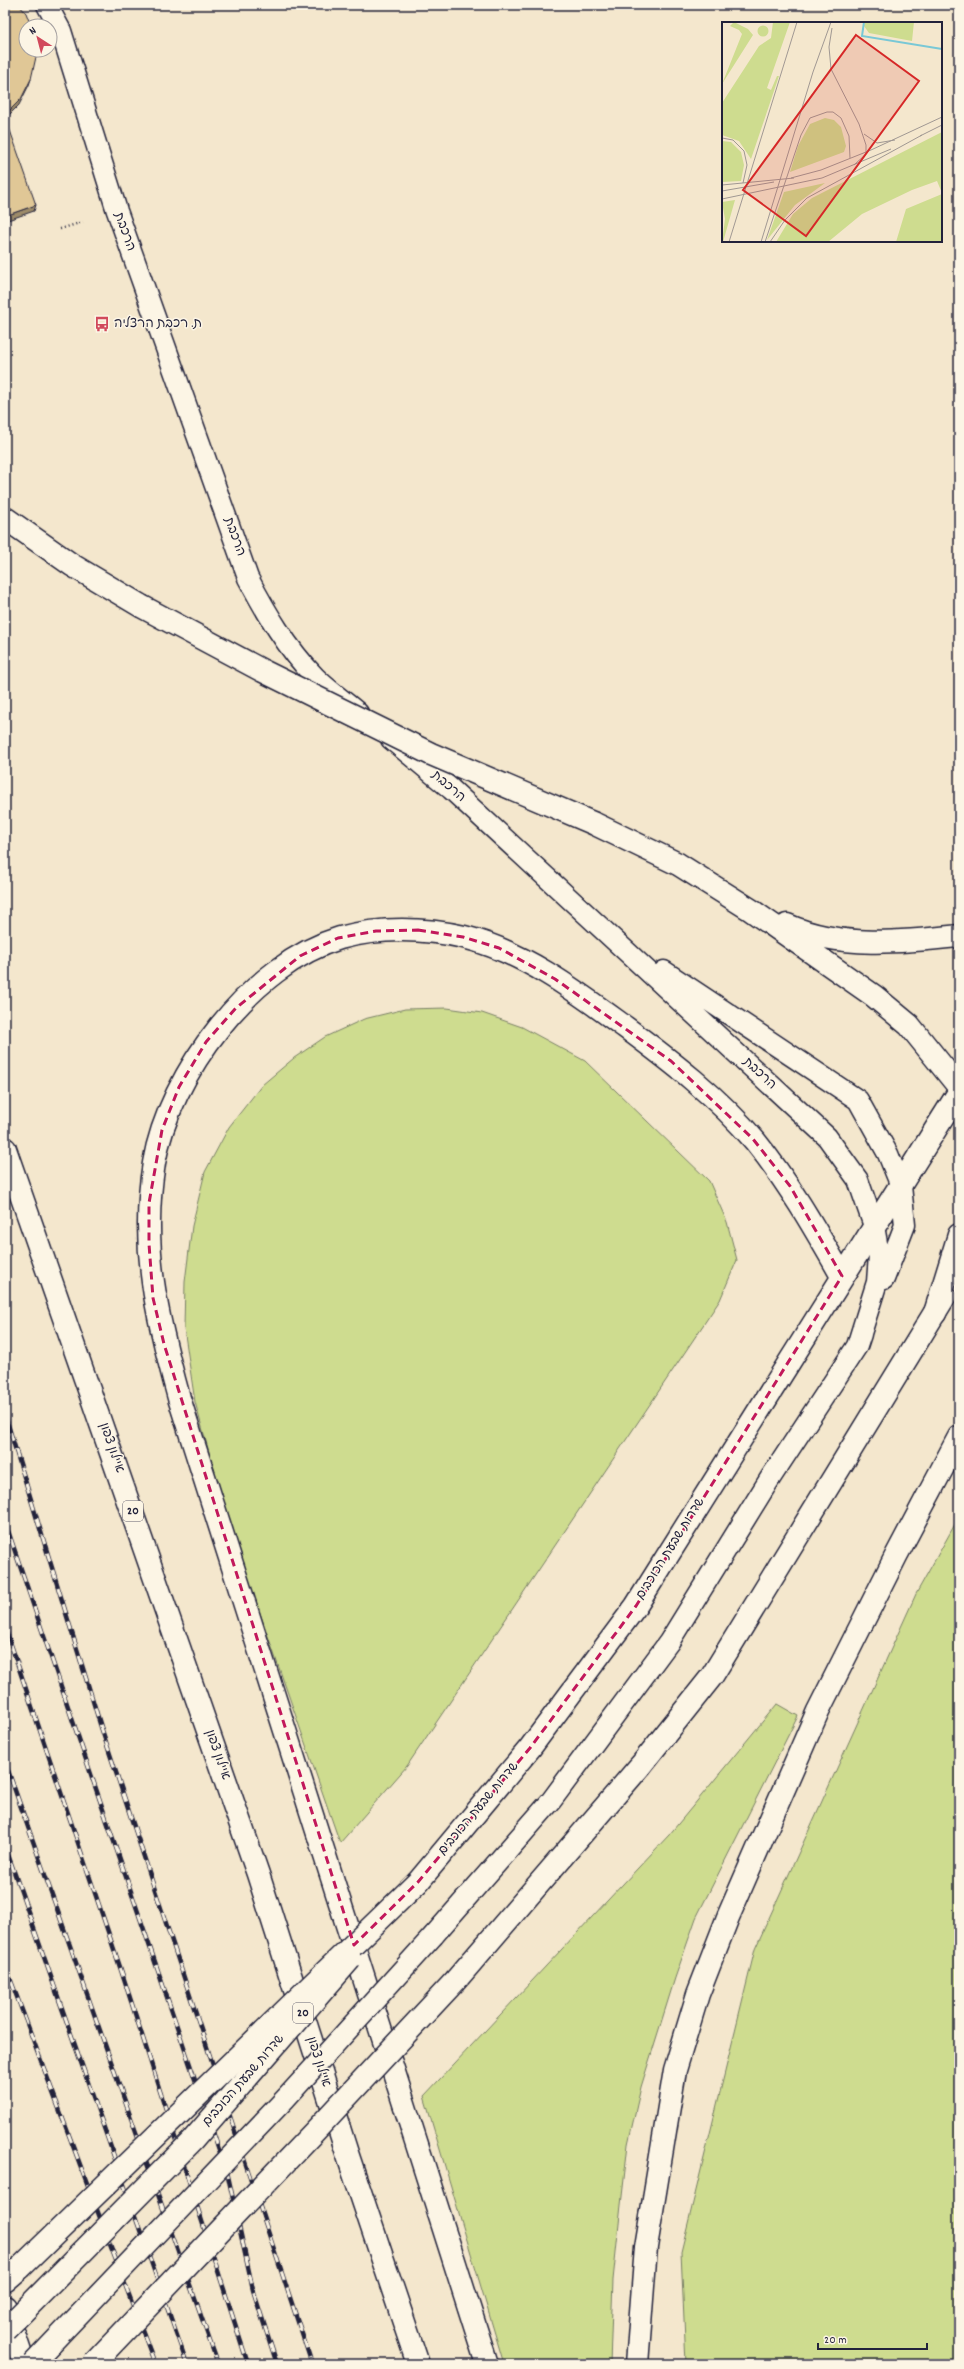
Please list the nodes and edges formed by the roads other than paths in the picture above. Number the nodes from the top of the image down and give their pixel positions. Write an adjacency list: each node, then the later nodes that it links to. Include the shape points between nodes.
1 (47, 5): 5 (lane, הרכבת, via 61,31 117,211 248,578 269,618 316,678 451,789)
2 (5, 518): 3 (main road, bridge, via 72,565 141,606 263,672 424,751 595,824 678,864)
3 (751, 910): 4 (main road, via 794,929 821,937 892,942); 6 (main road, via 874,996 909,1025)
4 (959, 936)
5 (617, 941): 9 (lane, הרכבת, via 858,1100 888,1154); 10 (lane, הרכבת, via 827,1137 858,1180)
6 (959, 1087)
7 (959, 1092): 9 (main road, שדרות שבעת הכוכבים)
8 (5, 1149): 24 (main road, איילון צפון / 20, via 258,1874)
9 (901, 1186): 10 (main road, שדרות שבעת הכוכבים); 15 (lane, via 905,1225)
10 (874, 1226): 13 (main road, שדרות שבעת הכוכבים); 15 (lane, via 879,1255 877,1282)
11 (959, 1235): 14 (main road)
12 (959, 1272): 14 (main road)
13 (842, 1276): 17 (main road, שדרות שבעת הכוכבים, via 636,1606 530,1748); 25 (main road, via 790,1186 753,1139 671,1061 555,979 499,948 463,937 418,930 376,930 338,938 300,956 268,979 236,1008 206,1042 179,1087 162,1130 152,1176 148,1244 153,1298 164,1344 179,1398)
14 (935, 1313): 23 (main road, bridge, via 712,1676 641,1765 456,1980)
15 (857, 1346): 22 (lane, bridge, via 771,1477 669,1642 551,1801 286,2098)
16 (959, 1437): 26 (main road, via 818,1711 728,1917 698,1994 674,2078 646,2247)
17 (418, 1882): 18 (main road, bridge); 20 (main road, שדרות שבעת הכוכבים, bridge, via 192,2141)
18 (5, 2281)
19 (5, 2307): 21 (main road)
20 (5, 2330)
21 (24, 2364)
22 (32, 2364)
23 (93, 2364)
24 (418, 2364)
25 (487, 2364)
26 (638, 2364)

